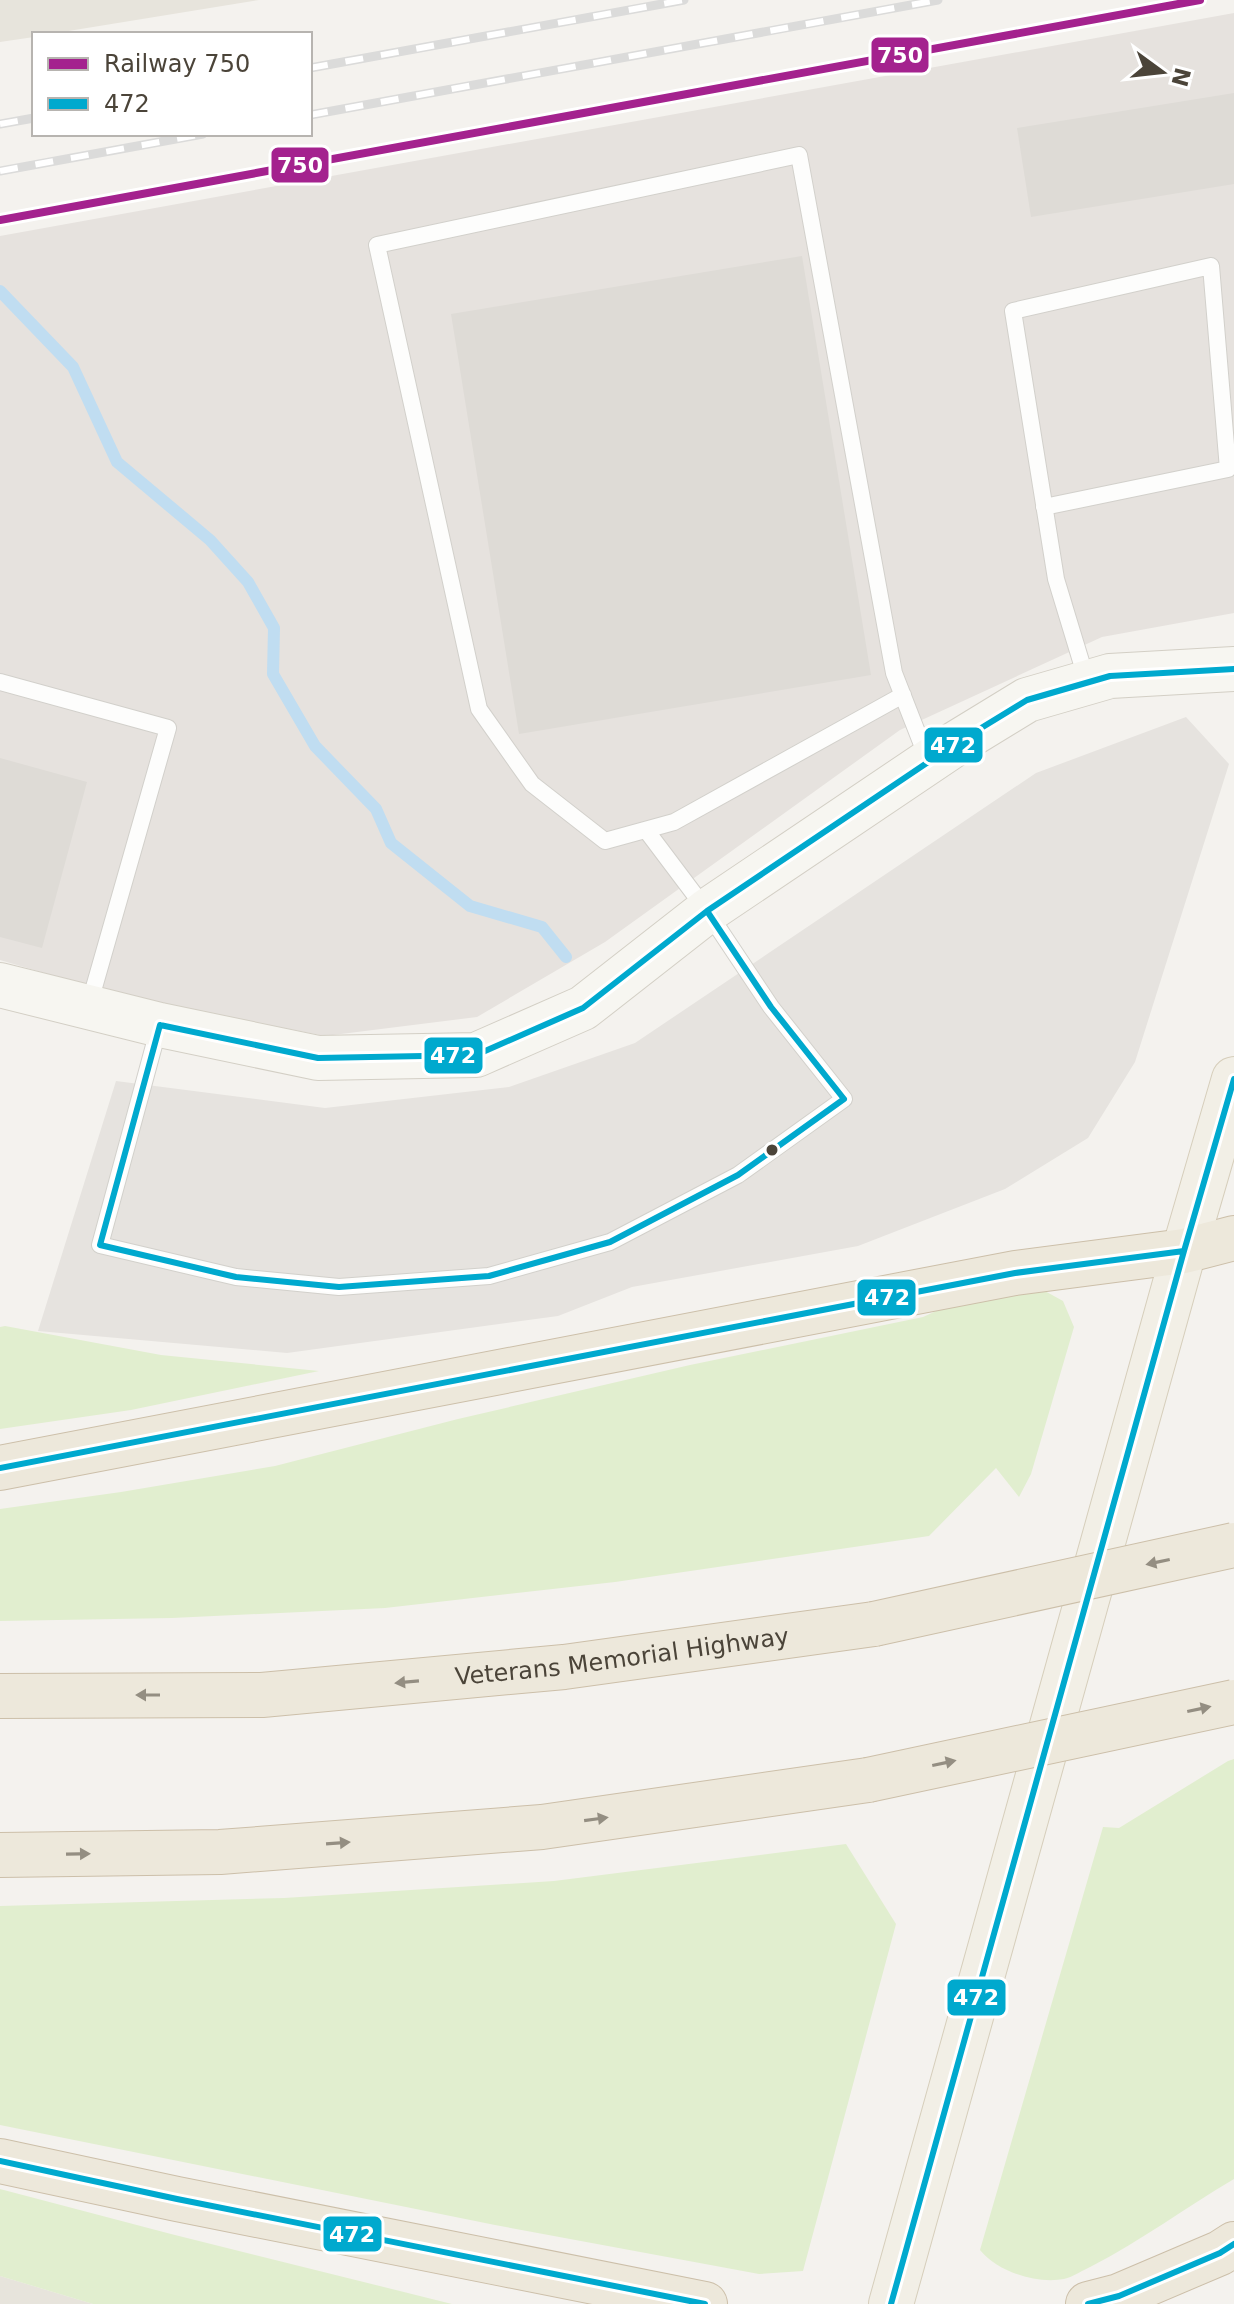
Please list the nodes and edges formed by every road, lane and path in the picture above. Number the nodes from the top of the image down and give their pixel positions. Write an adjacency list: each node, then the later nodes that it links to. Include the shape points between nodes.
1 (1044, 507): 1 (lane, via 1013,311 1211,266 1228,469); 4 (lane, via 1056,579)
2 (1234, 669): 4 (street, via 1110,676)
3 (0, 682): 10 (lane, via 168,728)
4 (1087, 683): 6 (street, via 1027,700)
5 (903, 695): 6 (lane); 7 (lane, via 674,822); 7 (lane, via 894,673 799,155 377,245 479,709 532,784 605,841)
6 (929, 762): 8 (street)
7 (646, 830): 8 (lane)
8 (707, 911): 11 (street, via 583,1008 476,1055 318,1058); 11 (lane, via 771,1007 844,1099 738,1175 610,1242 489,1276 339,1287 236,1277 100,1245)
9 (0, 985): 10 (street)
10 (89, 1007): 11 (street)
11 (160, 1025)
12 (1234, 1079): 14 (main road)
13 (1234, 1238): 14 (highway)
14 (1184, 1251): 15 (highway, via 1015,1273); 23 (main road)
15 (0, 1468)
16 (1234, 1545): 17 (highway, Veterans Memorial Highway, one-way to 17, bridge, via 874,1624 564,1667 262,1695)
17 (0, 1696)
18 (1234, 1702): 19 (highway, one-way to 18, bridge, via 220,1852 542,1827 868,1780)
19 (0, 1855)
20 (0, 2161): 22 (highway)
21 (1227, 2248): 24 (highway, via 1119,2296); 25 (highway)
22 (705, 2304)
23 (891, 2304)
24 (1088, 2304)
25 (1151, 2304)

